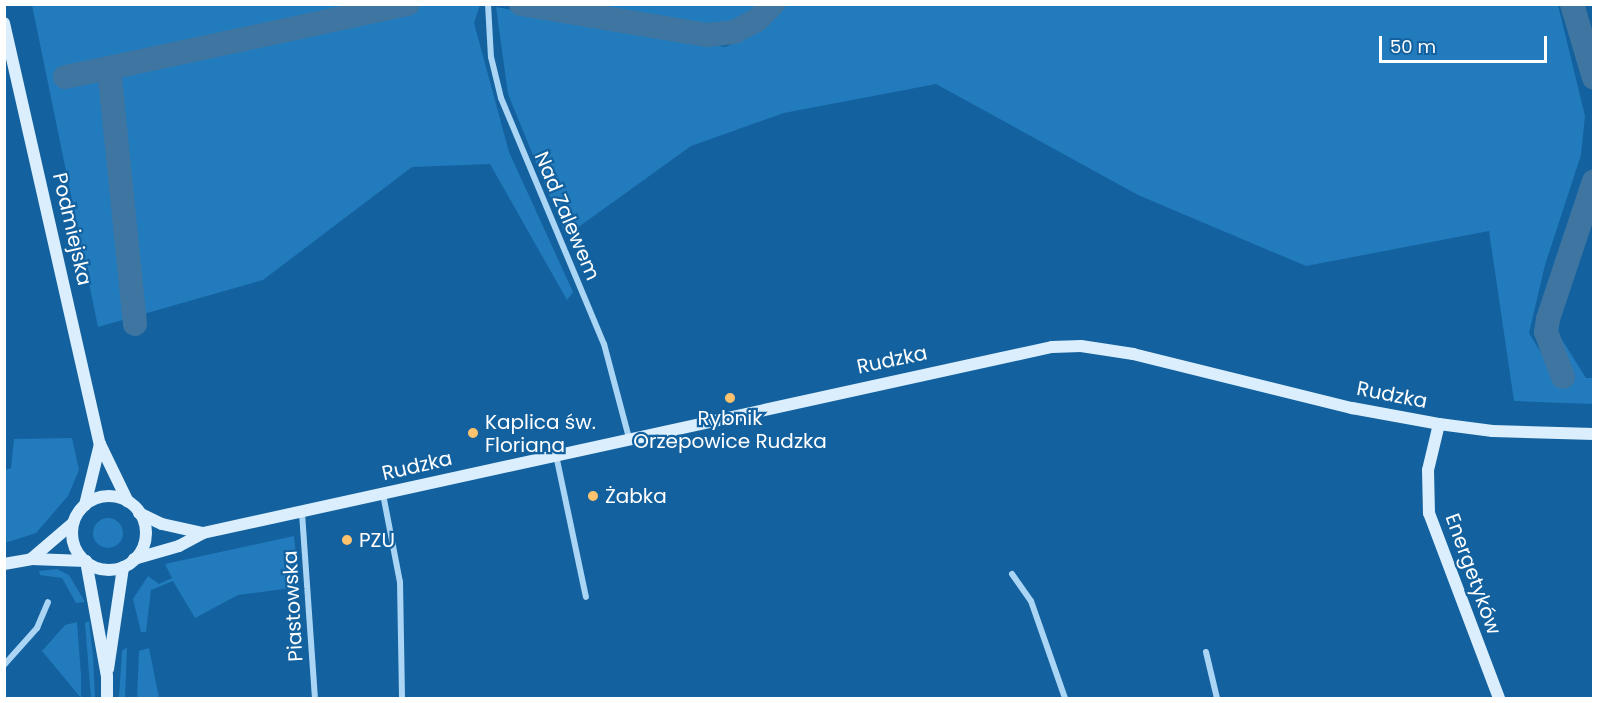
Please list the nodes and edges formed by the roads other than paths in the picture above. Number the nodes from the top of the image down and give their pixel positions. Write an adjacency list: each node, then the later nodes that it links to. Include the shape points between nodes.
1 (488, 4): 5 (street, Nad Zalewem, via 491,57 501,98 604,344)
2 (4, 23): 6 (main road, Podmiejska)
3 (1439, 424): 4 (main road, Rudzka, via 1493,431); 5 (main road, Rudzka, via 1352,408 1133,354 1070,346 1033,350); 31 (main road, Energetyków, via 1428,470 1430,513)
4 (1593, 434)
5 (629, 438): 7 (main road, Rudzka)
6 (100, 444): 9 (main road, Podmiejska); 10 (main road, Podmiejska)
7 (556, 455): 8 (main road, Rudzka); 21 (street)
8 (383, 494): 12 (main road, Rudzka); 28 (street, via 400,582)
9 (128, 502): 10 (main road, via 105,496); 11 (main road)
10 (85, 505): 13 (main road)
11 (139, 513): 14 (main road, Rudzka, via 162,524); 16 (main road, via 145,536)
12 (302, 513): 14 (main road, Rudzka); 27 (street, Piastowska)
13 (73, 523): 15 (main road); 17 (main road, via 74,544)
14 (203, 533): 16 (main road, Rudzka, via 179,546)
15 (31, 559): 17 (main road); 18 (main road)
16 (134, 559): 19 (main road)
17 (86, 561): 19 (main road, via 105,570); 25 (main road)
18 (4, 564)
19 (123, 567): 25 (main road)
20 (1012, 574): 29 (street, via 1031,601)
21 (586, 597)
22 (48, 602): 24 (street, via 37,628)
23 (1206, 652): 30 (street)
24 (4, 665)
25 (107, 676): 26 (main road)
26 (106, 699)
27 (315, 699)
28 (402, 699)
29 (1065, 699)
30 (1218, 699)
31 (1499, 699)

